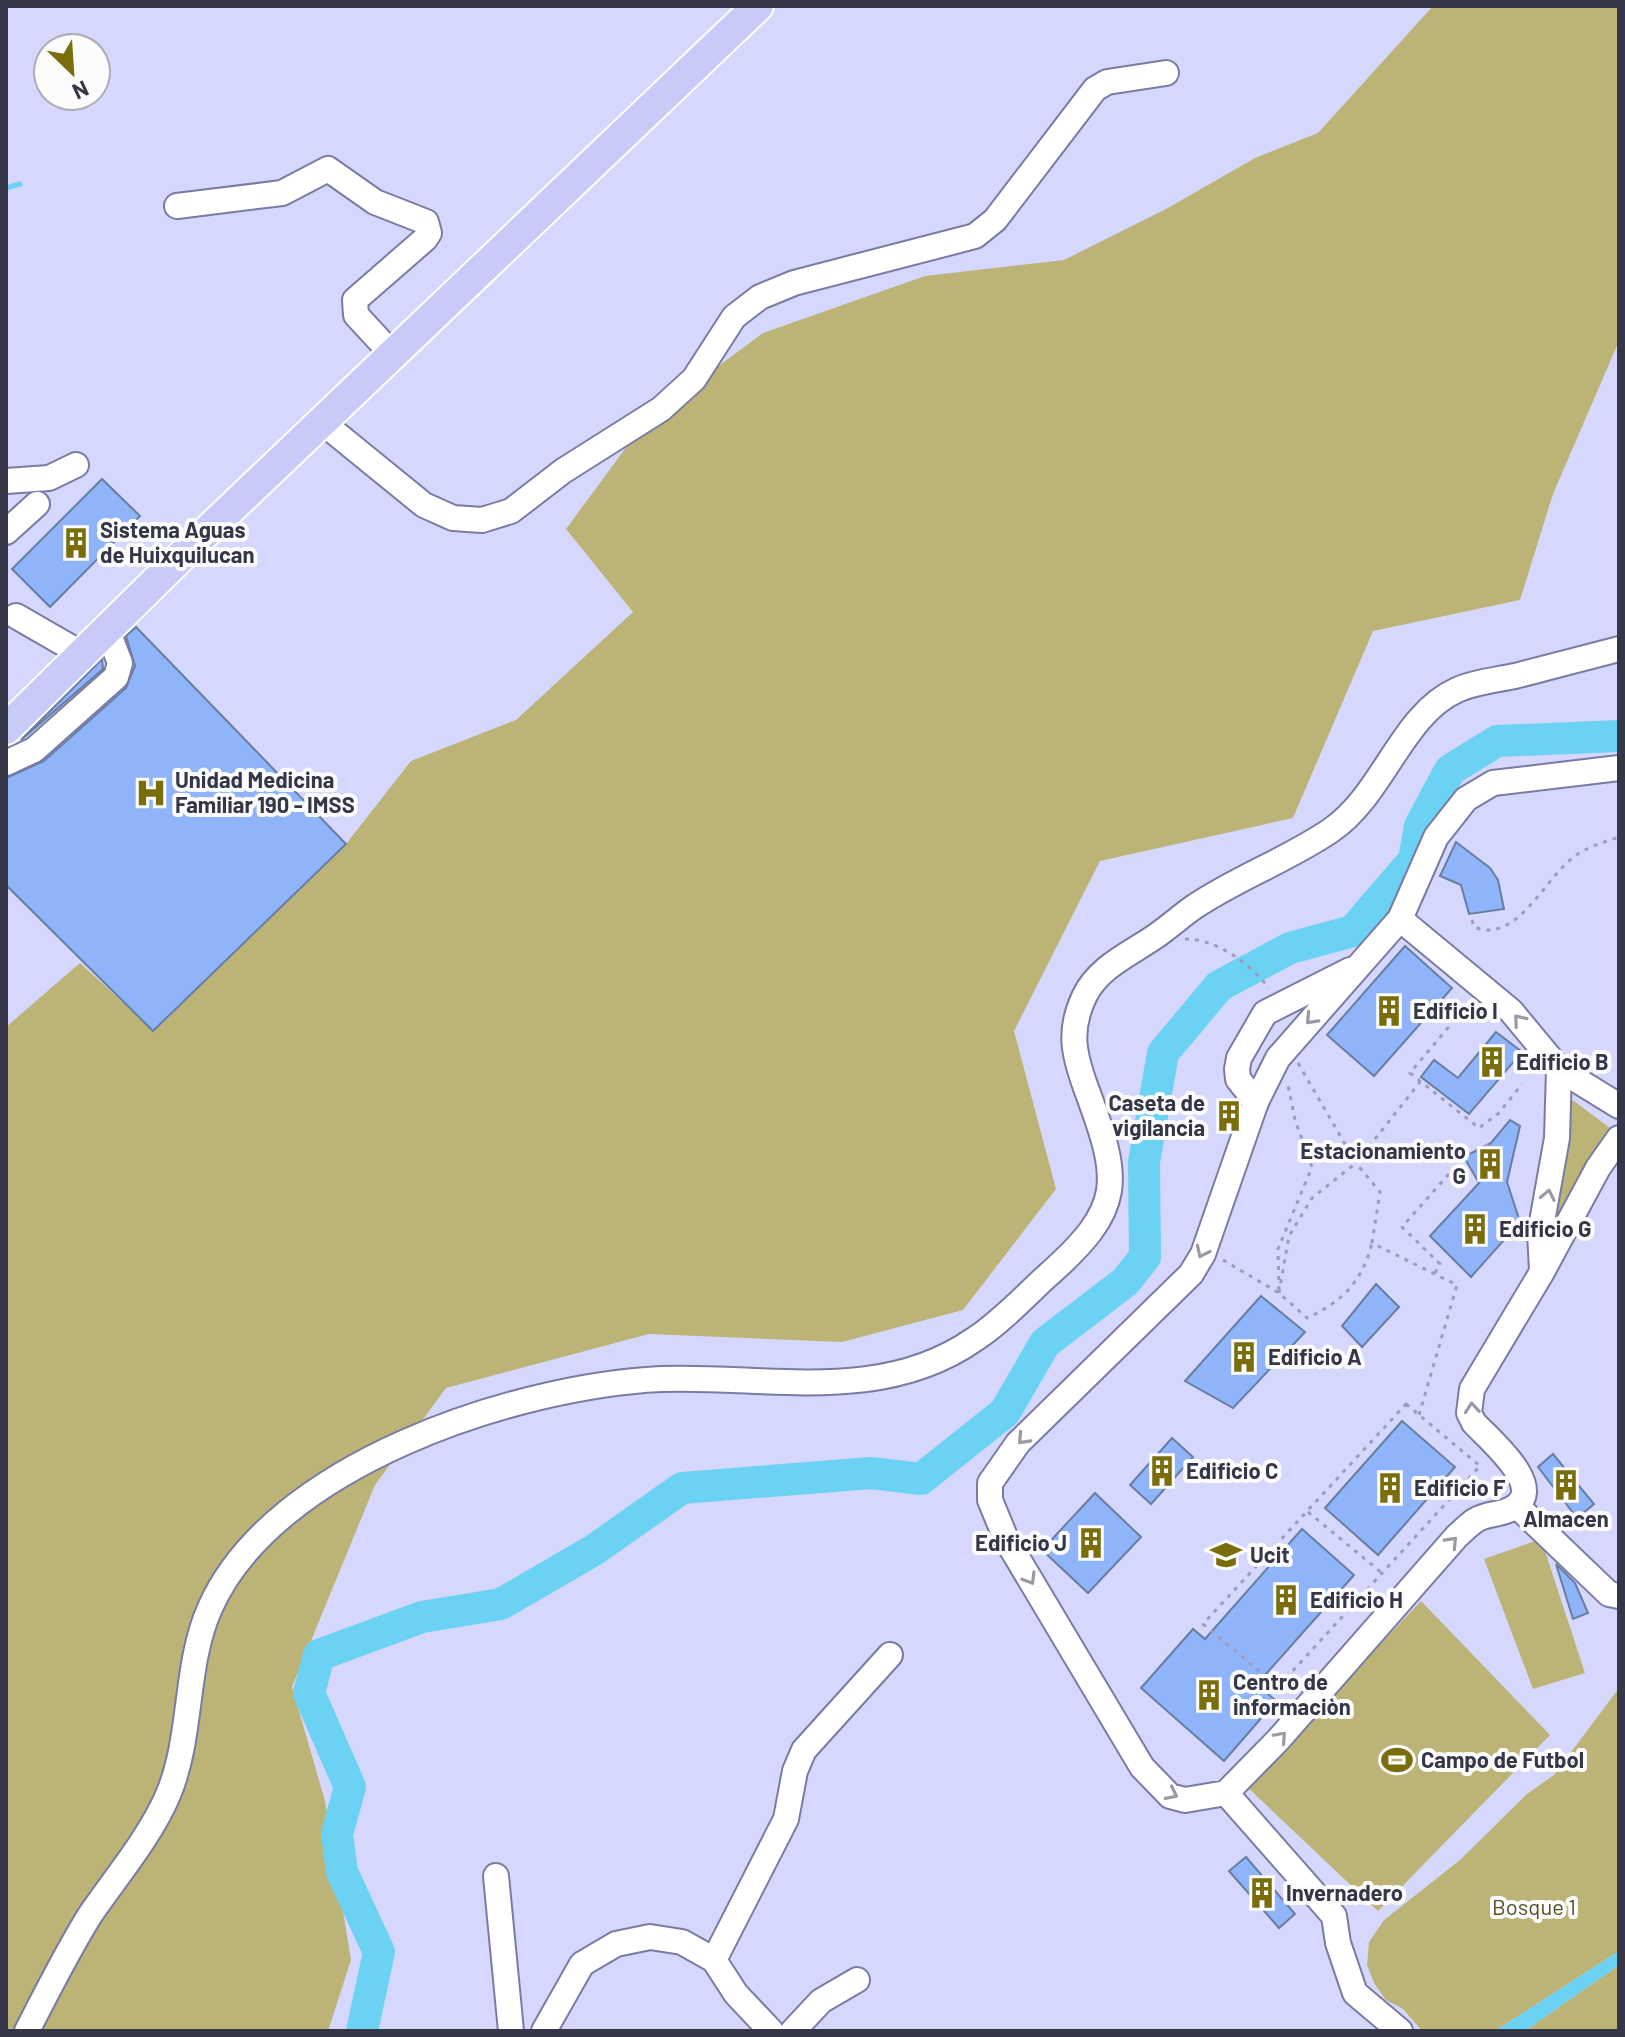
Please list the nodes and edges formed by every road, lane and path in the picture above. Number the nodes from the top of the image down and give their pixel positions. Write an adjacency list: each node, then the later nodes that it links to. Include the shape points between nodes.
1 (758, 6): 4 (main road)
2 (1166, 73): 5 (street, via 1107,82 1095,89 995,220 975,236 794,283 760,297 734,317 694,379 661,409 511,511 482,520 453,518 424,505)
3 (177, 206): 4 (street, via 282,193 328,169 375,202 426,222 425,239 355,300 356,315)
4 (393, 355): 5 (main road)
5 (322, 422): 11 (main road)
6 (76, 465): 7 (street, via 41,480)
7 (6, 481)
8 (37, 504): 9 (street)
9 (6, 532)
10 (16, 616): 13 (street)
11 (107, 629): 13 (main road); 15 (street, via 120,663 116,677 34,750)
12 (1619, 649): 20 (street, via 1457,690 1431,707 1374,789 1334,829 1196,906)
13 (82, 654): 14 (main road)
14 (6, 729)
15 (6, 763)
16 (1619, 768): 18 (street, via 1480,787 1436,837)
17 (1619, 837): 19 (path, via 1571,858 1514,922 1483,931)
18 (1400, 919): 21 (street); 25 (street, one-way to 18, via 1511,1011)
19 (1472, 920)
20 (1154, 938): 22 (path, via 1200,939 1225,950); 48 (street, via 1099,975 1085,994 1072,1031 1073,1051 1109,1149 1107,1206 1087,1241 976,1339 949,1355 867,1382 628,1381 507,1406 399,1444 358,1465 307,1497 268,1531 227,1573 206,1616 168,1796 86,1922)
21 (1366, 961): 24 (street, one-way to 24); 29 (street, via 1265,1013 1237,1069 1238,1079)
22 (1264, 981)
23 (1474, 996): 26 (path, via 1410,1073)
24 (1290, 1041): 29 (street); 32 (path); 37 (path, via 1290,1105 1312,1167 1278,1249)
25 (1559, 1069): 28 (street); 35 (street, one-way to 25, via 1540,1233 1557,1138)
26 (1420, 1082): 27 (path, via 1479,1128); 32 (path)
27 (1522, 1084)
28 (1617, 1099)
29 (1256, 1102): 34 (street, one-way to 34)
30 (1619, 1138): 35 (street)
31 (1491, 1143): 36 (path, via 1464,1157 1402,1227 1440,1264)
32 (1356, 1163): 33 (path, via 1380,1192); 37 (path, via 1312,1198 1289,1236)
33 (1372, 1243): 36 (path); 37 (path, via 1366,1269 1331,1307 1307,1318)
34 (1203, 1254): 37 (path); 44 (street, one-way to 44, via 1182,1284 1018,1443 990,1483 990,1500 1006,1539 1156,1785 1185,1800)
35 (1542, 1272): 39 (street, one-way to 35, via 1525,1484 1474,1423 1470,1398)
36 (1435, 1273): 38 (path, via 1457,1285)
37 (1279, 1293)
38 (1419, 1415): 40 (path, via 1406,1404); 41 (path, via 1480,1466)
39 (1517, 1506): 42 (street, via 1609,1594); 44 (street, one-way to 39, via 1457,1536 1478,1519)
40 (1307, 1511): 41 (path); 41 (path, via 1203,1624 1278,1687)
41 (1382, 1573)
42 (1619, 1596)
43 (890, 1655): 46 (street, via 804,1750 786,1819)
44 (1226, 1793): 53 (street, via 1334,1916 1355,1993)
45 (496, 1876): 49 (street)
46 (714, 1960): 50 (street, via 682,1942 650,1937 616,1944 582,1964); 51 (street, via 736,1994)
47 (857, 1980): 52 (street, via 821,2001)
48 (27, 2031)
49 (511, 2031)
50 (544, 2031)
51 (771, 2031)
52 (793, 2031)
53 (1400, 2031)

